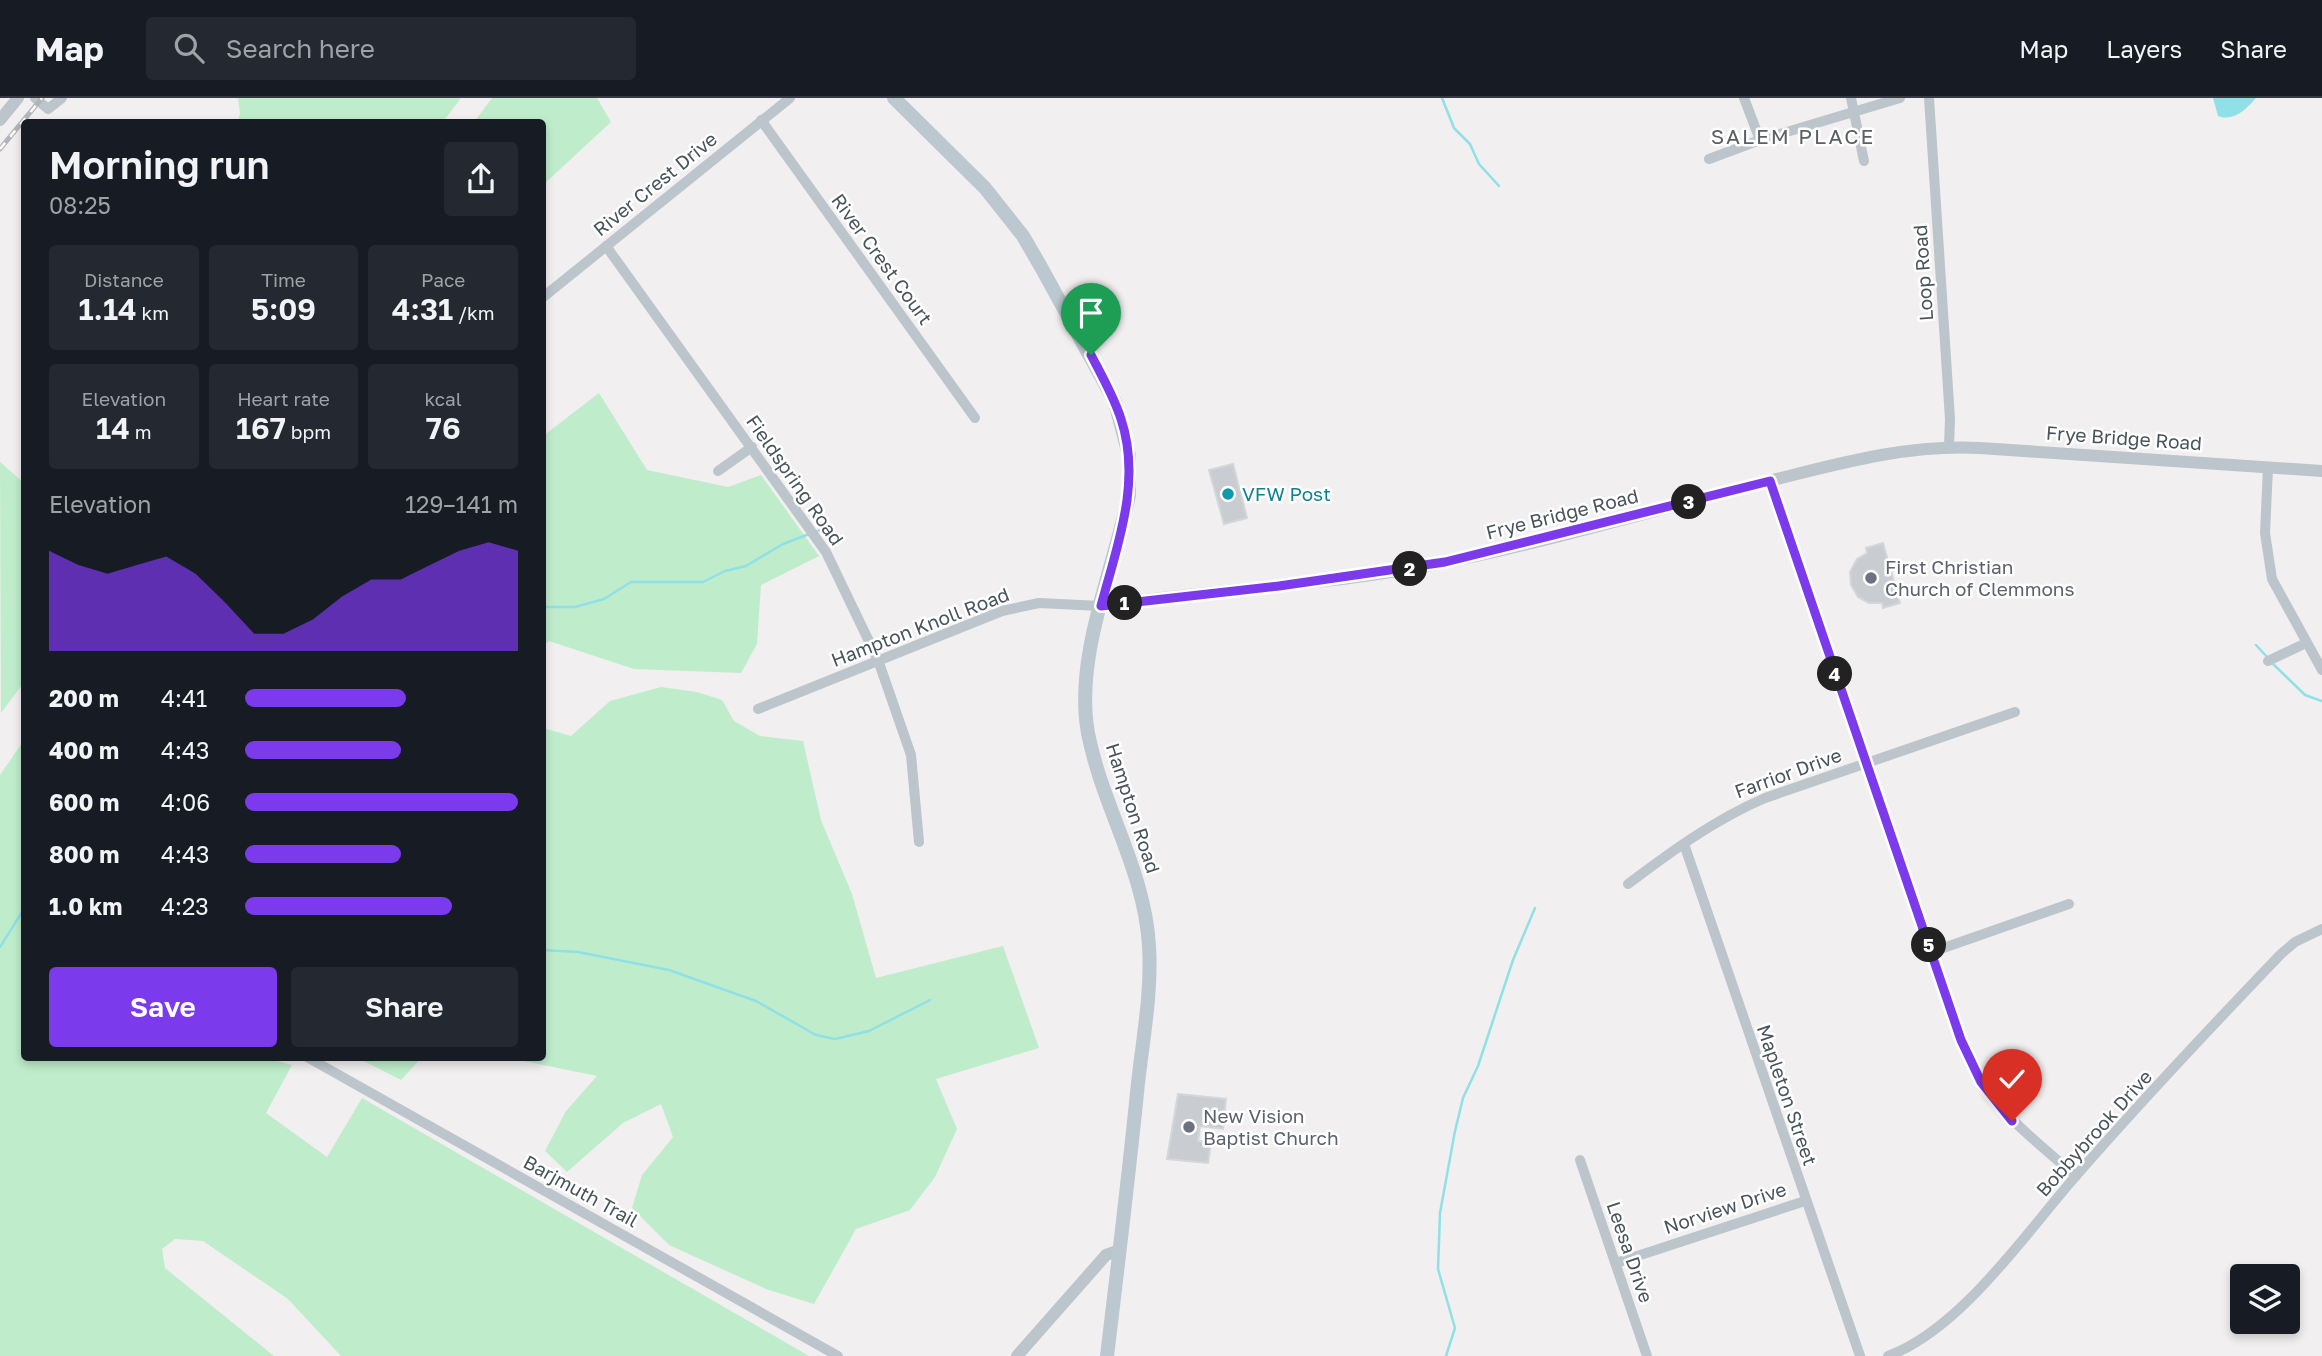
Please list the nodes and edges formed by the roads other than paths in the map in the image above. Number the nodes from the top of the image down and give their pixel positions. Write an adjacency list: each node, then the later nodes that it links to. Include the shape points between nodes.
1 (18, 98): 11 (street)
2 (35, 98): 3 (street, via 48,109)
3 (62, 98)
4 (790, 98): 12 (street, River Crest Drive)
5 (894, 98): 25 (main road, Hampton Road, via 975,177 1009,218 1051,283 1115,402 1126,437 1129,484)
6 (1744, 98): 13 (street)
7 (1851, 98): 10 (street)
8 (1900, 98): 10 (street)
9 (1929, 98): 19 (street, Loop Road)
10 (1854, 111): 13 (street); 15 (street)
11 (0, 120)
12 (761, 120): 16 (street, River Crest Drive); 18 (street, River Crest Court)
13 (1760, 140): 14 (street)
14 (1709, 159)
15 (1864, 161)
16 (606, 246): 17 (street, River Crest Drive); 20 (street, Fieldspring Road)
17 (546, 295)
18 (975, 418)
19 (1949, 446): 21 (street, Frye Bridge Road); 24 (street, Frye Bridge Road, via 1883,453)
20 (752, 447): 22 (street); 27 (street, Fieldspring Road, via 826,552)
21 (2268, 468): 23 (street, Frye Bridge Road); 26 (street, via 2268,565)
22 (718, 471)
23 (2322, 471)
24 (1770, 481): 25 (street, Frye Bridge Road, via 1445,562); 32 (street)
25 (1101, 606): 27 (street, Hampton Knoll Road, via 1039,603 1002,611); 43 (main road, Hampton Road, via 1088,670 1088,730 1139,886 1149,945)
26 (2306, 643): 28 (street); 29 (street)
27 (878, 660): 30 (street, Hampton Knoll Road); 33 (street, Fieldspring Road, via 911,755)
28 (2268, 661)
29 (2322, 670)
30 (758, 709)
31 (2015, 712): 32 (street, Farrior Drive)
32 (1866, 764): 34 (street, Farrior Drive, via 1765,798 1711,824); 38 (street)
33 (919, 842)
34 (1684, 844): 35 (street, Farrior Drive); 42 (street, Mapleton Street)
35 (1628, 884)
36 (2069, 904): 38 (street)
37 (2322, 929): 41 (street, Bobbybrook Drive, via 2281,954)
38 (1932, 952): 41 (street, via 1961,1040 1981,1082 2012,1121)
39 (314, 1061): 45 (street, Barjmuth Trail)
40 (1580, 1160): 44 (street, Leesa Drive)
41 (2076, 1176): 50 (street, Bobbybrook Drive, via 2002,1265 1945,1321)
42 (1805, 1200): 44 (street, Norview Drive); 49 (street, Mapleton Street)
43 (1120, 1250): 46 (street, via 1106,1255); 47 (main road, Hampton Road)
44 (1616, 1263): 48 (street, Leesa Drive)
45 (838, 1356)
46 (1017, 1356)
47 (1107, 1356)
48 (1647, 1356)
49 (1860, 1356)
50 (1888, 1356)

